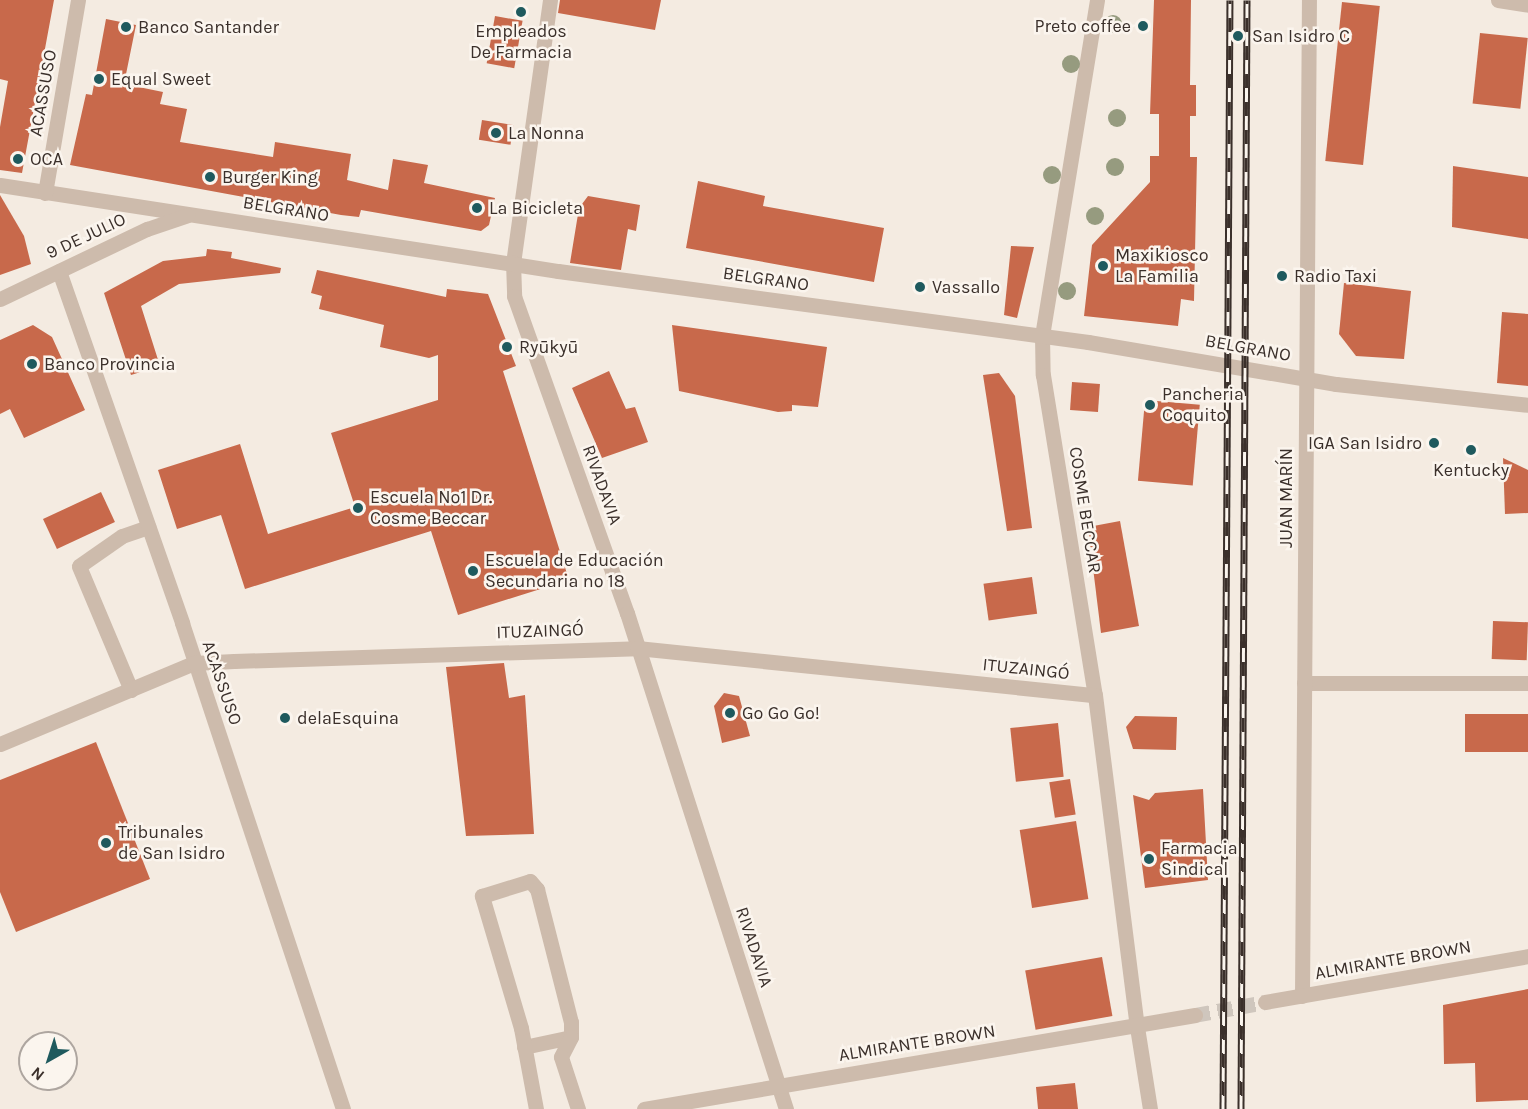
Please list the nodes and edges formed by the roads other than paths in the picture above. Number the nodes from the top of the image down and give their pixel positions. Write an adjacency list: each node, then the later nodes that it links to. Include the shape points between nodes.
1 (78, 0): 8 (street, ACASSUSO)
2 (549, 0): 10 (street, RIVADAVIA)
3 (1097, 0): 13 (street, COSME BECCAR)
4 (1309, 0): 14 (street, JUAN MARÍN)
5 (1498, 0): 6 (street)
6 (1528, 5)
7 (0, 185): 8 (street, BELGRANO)
8 (45, 193): 9 (street, BELGRANO)
9 (191, 214): 10 (street, BELGRANO); 11 (street, 9 DE JULIO, via 147,229)
10 (513, 262): 13 (street, BELGRANO); 17 (street, RIVADAVIA, via 514,296)
11 (58, 271): 12 (street, 9 DE JULIO); 16 (street, ACASSUSO)
12 (0, 299)
13 (1042, 336): 14 (street, BELGRANO); 22 (street, COSME BECCAR, via 1044,375)
14 (1308, 379): 15 (street, BELGRANO); 19 (street, JUAN MARÍN)
15 (1528, 405)
16 (148, 527): 18 (street, ACASSUSO); 21 (street, via 122,536 79,566)
17 (637, 648): 18 (street, ITUZAINGÓ); 22 (street, ITUZAINGÓ); 31 (street, RIVADAVIA)
18 (194, 663): 21 (street, ITUZAINGÓ); 32 (street, ACASSUSO)
19 (1304, 683): 20 (street); 25 (street, JUAN MARÍN)
20 (1528, 683)
21 (131, 690): 23 (street, ITUZAINGÓ)
22 (1095, 695): 28 (street, COSME BECCAR)
23 (0, 744)
24 (1528, 956): 25 (street, ALMIRANTE BROWN)
25 (1302, 996): 26 (street, ALMIRANTE BROWN)
26 (1265, 1002)
27 (1196, 1015): 28 (street, ALMIRANTE BROWN)
28 (1137, 1027): 31 (street, ALMIRANTE BROWN); 37 (street, COSME BECCAR)
29 (571, 1037): 30 (street); 30 (street, via 537,889 530,881 482,896); 34 (street, via 561,1057)
30 (524, 1047): 33 (street)
31 (778, 1086): 35 (street, ALMIRANTE BROWN); 36 (street, RIVADAVIA)
32 (342, 1109)
33 (536, 1109)
34 (578, 1109)
35 (644, 1109)
36 (786, 1109)
37 (1150, 1109)

